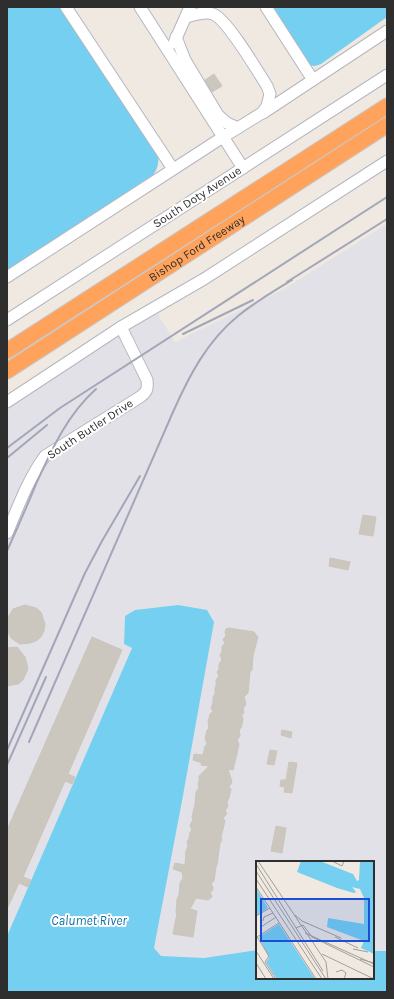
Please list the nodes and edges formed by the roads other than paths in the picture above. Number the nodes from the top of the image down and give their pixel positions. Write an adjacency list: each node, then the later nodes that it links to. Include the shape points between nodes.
1 (66, 7): 17 (street)
2 (140, 7): 7 (street)
3 (266, 7): 9 (street)
4 (188, 12): 6 (street); 11 (street, via 214,14 225,22 268,86 268,106)
5 (387, 31): 9 (street)
6 (176, 37): 7 (street); 13 (street, via 185,60 218,115)
7 (170, 53): 14 (street)
8 (387, 75): 16 (street, South Doty Avenue)
9 (313, 80): 11 (street)
10 (387, 106): 21 (highway, Bishop Ford Freeway)
11 (262, 114): 13 (street)
12 (387, 125): 22 (highway, Bishop Ford Freeway)
13 (238, 128): 14 (street)
14 (223, 137): 16 (street); 17 (street)
15 (387, 161): 20 (street, via 204,279)
16 (242, 168): 19 (street, South Doty Avenue)
17 (173, 170): 18 (street)
18 (7, 276)
19 (7, 320)
20 (121, 327): 23 (street); 24 (street, South Butler Drive, via 146,380 147,390 140,397 45,456 28,484)
21 (7, 351)
22 (7, 371)
23 (7, 402)
24 (7, 532)

